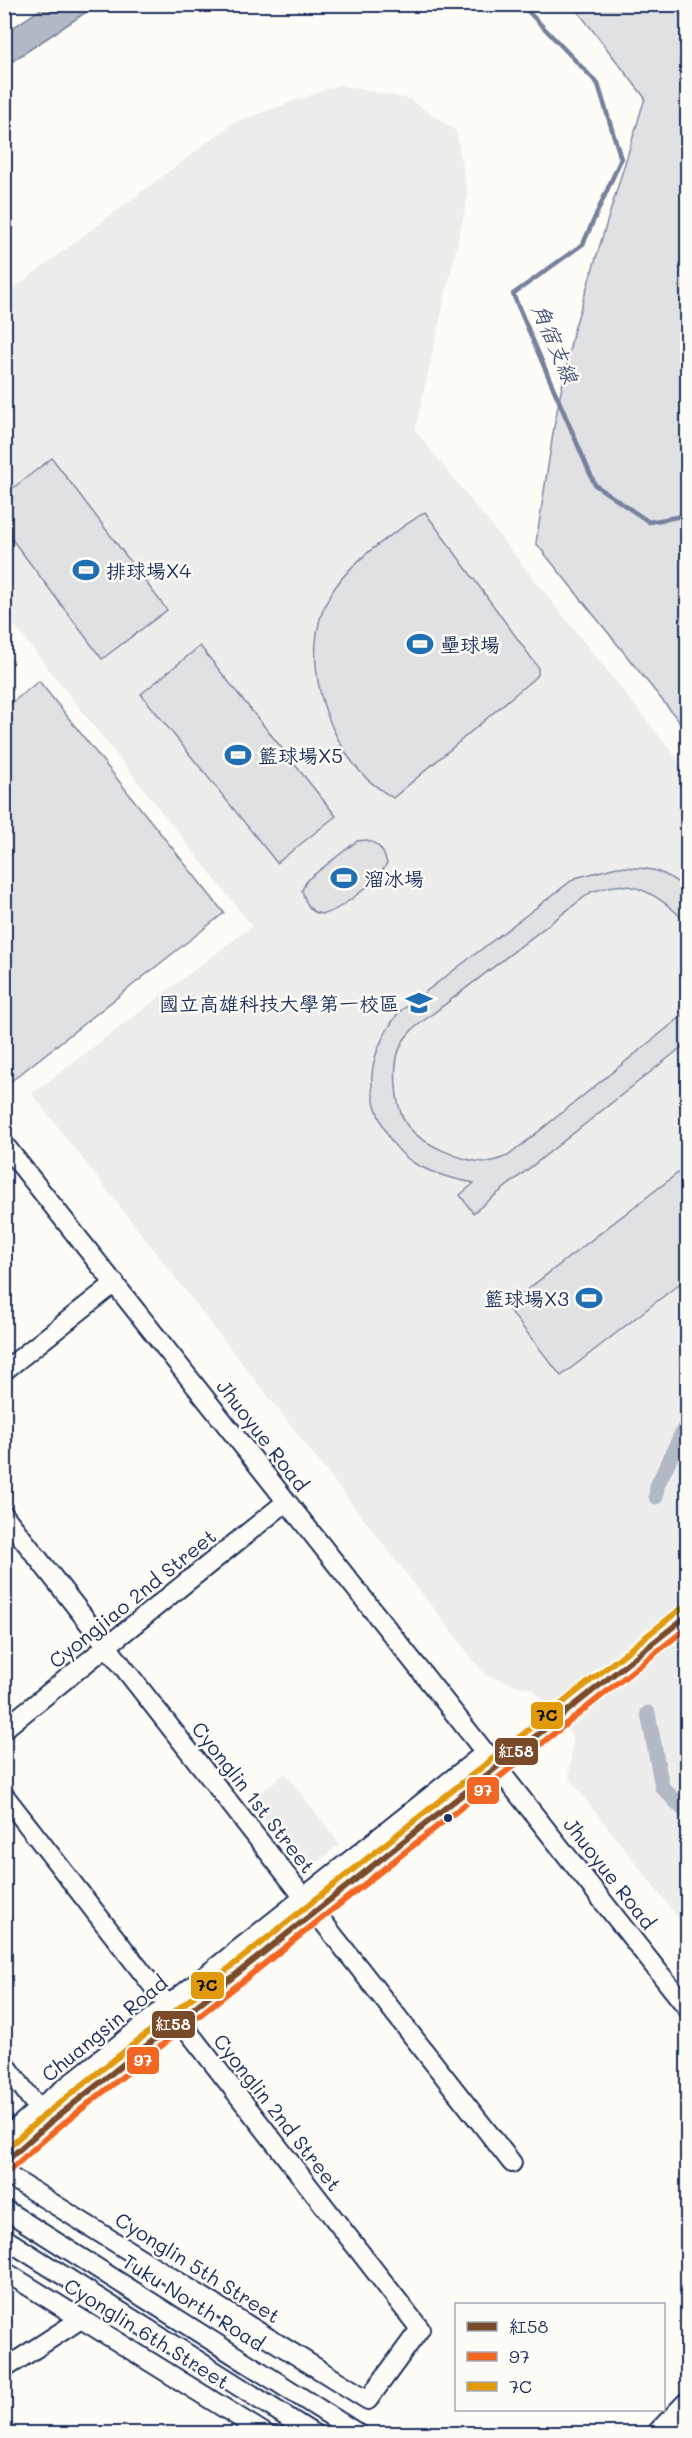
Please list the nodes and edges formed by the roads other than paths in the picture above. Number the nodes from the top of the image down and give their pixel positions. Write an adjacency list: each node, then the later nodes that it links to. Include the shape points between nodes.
1 (4, 1144): 2 (street, Jhuoyue Road)
2 (115, 1283): 3 (street); 4 (street, Jhuoyue Road)
3 (4, 1371)
4 (286, 1502): 6 (street, Cyongjiao 2nd Street); 8 (street, Jhuoyue Road)
5 (4, 1515): 6 (street, Cyonglin 1st Street)
6 (108, 1647): 7 (street, Cyongjiao 2nd Street); 10 (street, Cyonglin 1st Street)
7 (4, 1729)
8 (492, 1759): 10 (street, Chuangsin Road); 11 (street, Jhuoyue Road)
9 (4, 1796): 12 (street, Cyonglin 2nd Street)
10 (309, 1904): 12 (street, Chuangsin Road); 17 (street, Cyonglin 1st Street)
11 (687, 2009)
12 (173, 2013): 14 (street, Chuangsin Road); 24 (street, Cyonglin 2nd Street, via 420,2330)
13 (4, 2062): 14 (street)
14 (43, 2117): 15 (street, Chuangsin Road); 16 (street, Chuangsin Road)
15 (4, 2139)
16 (4, 2163)
17 (512, 2163)
18 (4, 2173): 24 (street, Cyonglin 5th Street)
19 (4, 2210): 28 (street, Tuku North Road)
20 (4, 2238): 27 (street)
21 (4, 2271): 22 (street, Cyonglin 6th Street)
22 (81, 2319): 23 (street); 26 (street, Cyonglin 6th Street)
23 (4, 2369)
24 (368, 2400)
25 (687, 2406): 29 (highway)
26 (266, 2433)
27 (314, 2433)
28 (359, 2433)
29 (661, 2433)

